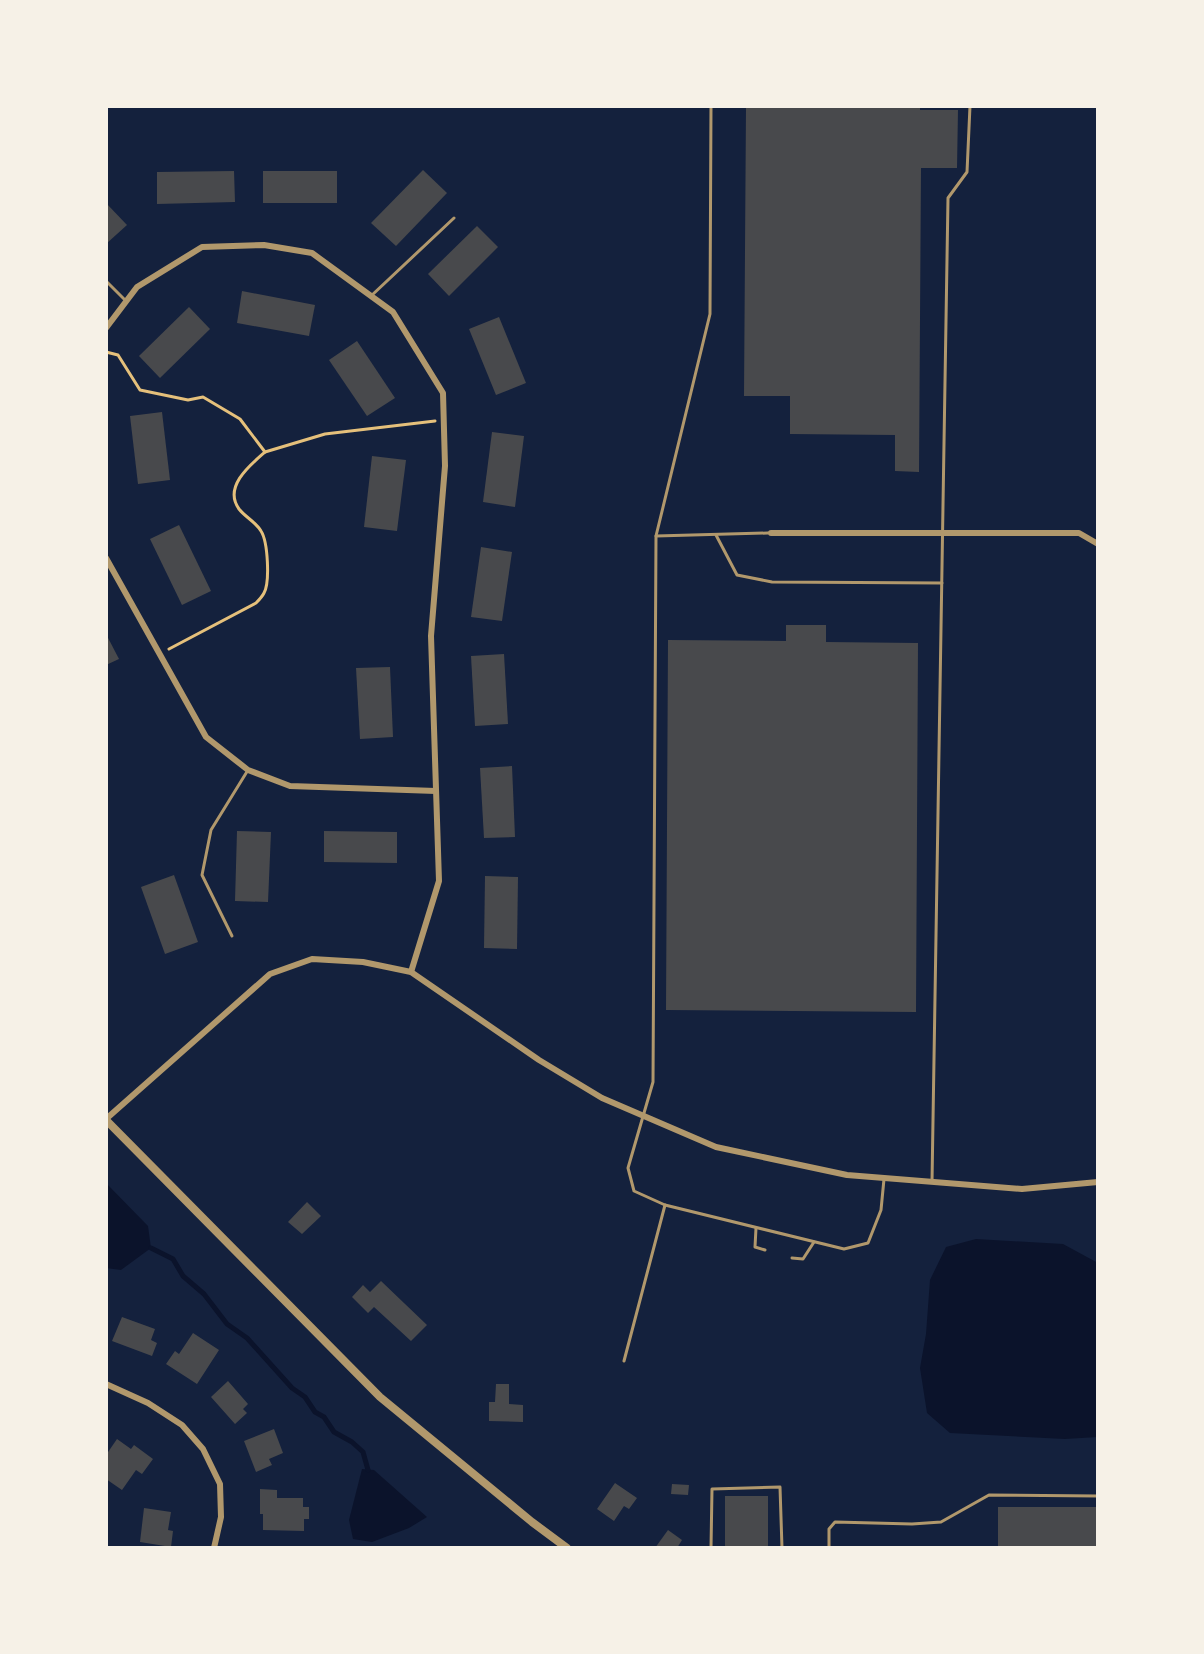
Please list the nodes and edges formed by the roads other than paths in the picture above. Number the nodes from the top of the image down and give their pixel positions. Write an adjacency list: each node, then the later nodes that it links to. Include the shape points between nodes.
1 (711, 106): 11 (lane, via 710,314)
2 (970, 106): 9 (lane, via 967,172 948,198)
3 (454, 218): 5 (lane)
4 (106, 281): 6 (lane)
5 (371, 296): 6 (street, via 312,253 264,245 202,247 137,287); 16 (street, via 393,312 443,393 445,466 431,636)
6 (126, 301): 7 (street)
7 (106, 328)
8 (771, 533): 9 (street); 10 (lane)
9 (943, 533): 12 (street, via 1079,533); 14 (lane)
10 (716, 535): 11 (lane); 14 (lane, via 737,575 772,582)
11 (656, 536): 19 (lane, via 653,1082)
12 (1098, 544)
13 (106, 558): 15 (street, via 206,737)
14 (942, 583): 22 (lane)
15 (248, 770): 16 (street, via 290,786); 17 (lane, via 211,830 202,875)
16 (436, 791): 18 (street, via 439,881)
17 (232, 936)
18 (411, 972): 19 (street, via 539,1060); 20 (street, via 312,959 270,974)
19 (644, 1116): 21 (street, via 716,1147); 24 (lane, via 628,1168 634,1191)
20 (106, 1119): 33 (street, via 380,1397)
21 (884, 1178): 22 (street); 26 (lane, via 881,1210 868,1243 844,1249)
22 (932, 1182): 23 (street, via 1022,1189)
23 (1098, 1182)
24 (665, 1205): 25 (lane); 29 (lane)
25 (756, 1228): 26 (lane); 27 (lane, via 755,1247)
26 (814, 1242): 28 (lane, via 803,1259)
27 (765, 1250)
28 (792, 1258)
29 (624, 1361)
30 (106, 1384): 32 (street, via 182,1425 203,1449 220,1484 221,1517)
31 (1098, 1496): 36 (lane, via 989,1495 941,1522 835,1522 829,1529)
32 (214, 1548)
33 (567, 1548)
34 (711, 1548): 35 (lane, via 712,1489 780,1487)
35 (782, 1548)
36 (829, 1548)

